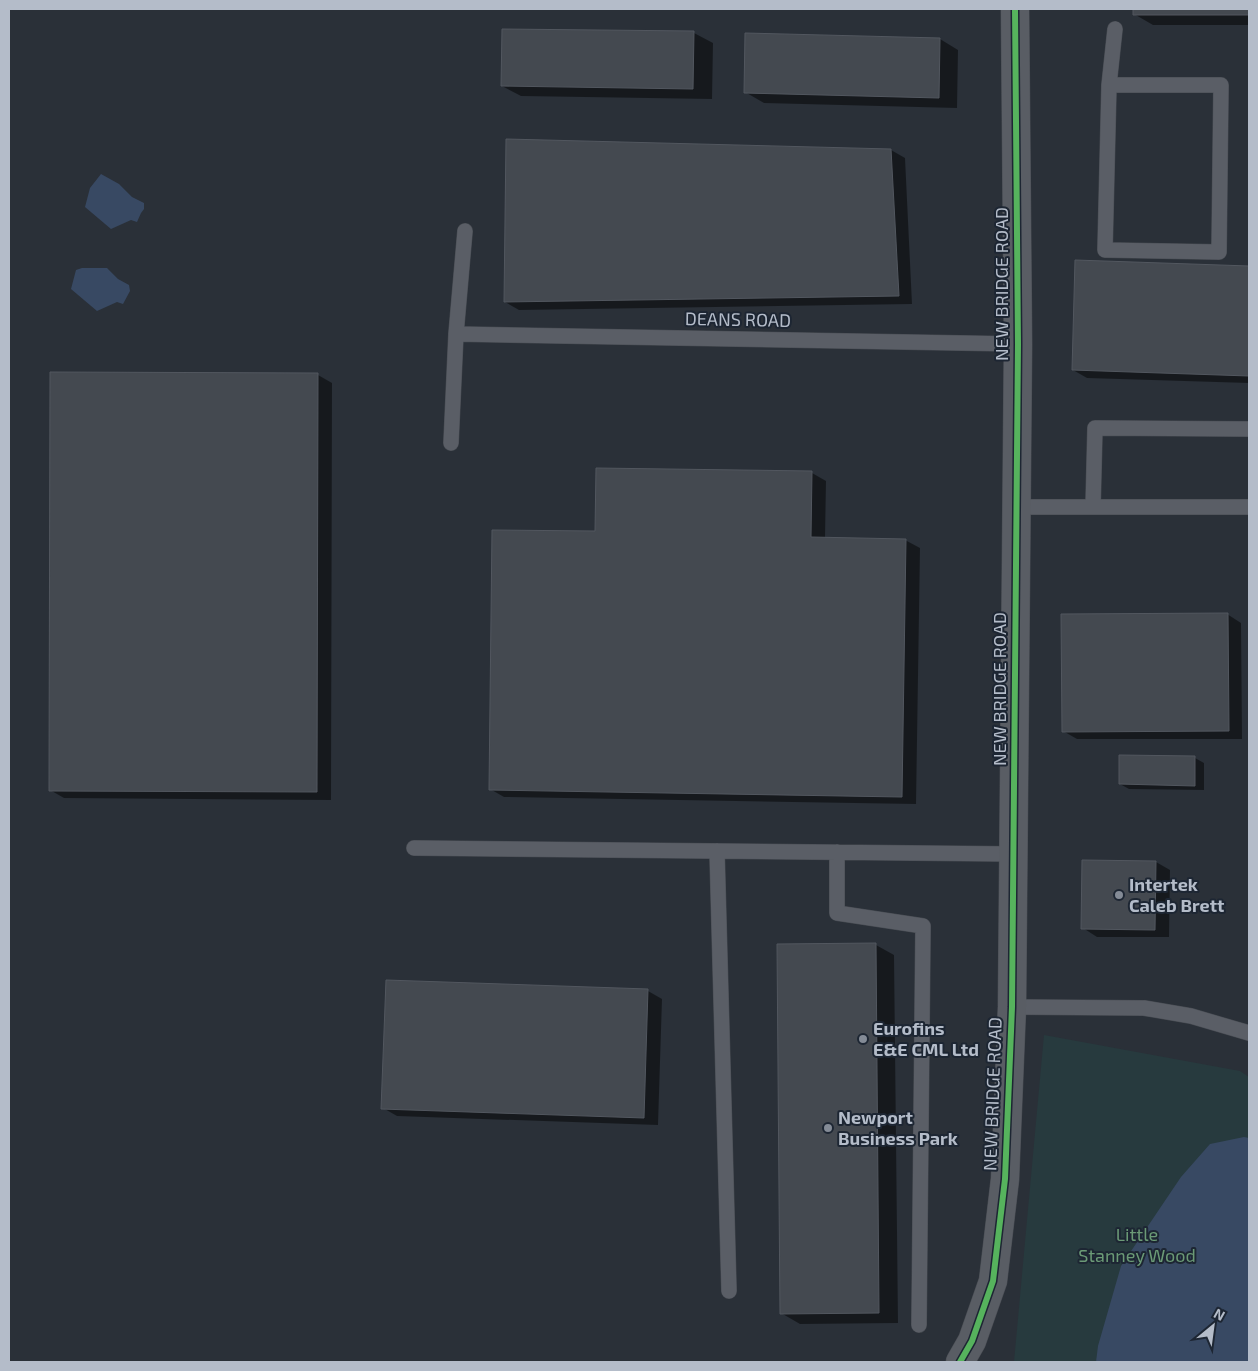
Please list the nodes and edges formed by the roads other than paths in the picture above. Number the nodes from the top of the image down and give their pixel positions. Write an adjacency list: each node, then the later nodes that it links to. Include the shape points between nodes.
1 (1015, 9): 6 (street, NEW BRIDGE ROAD)
2 (1115, 29): 3 (lane)
3 (1109, 85): 3 (lane, via 1221,85 1219,252 1105,250)
4 (465, 231): 5 (lane)
5 (456, 334): 6 (lane, DEANS ROAD); 8 (lane)
6 (1018, 344): 9 (street, NEW BRIDGE ROAD)
7 (1249, 429): 10 (lane, via 1095,428)
8 (451, 443)
9 (1016, 507): 10 (lane); 15 (street, NEW BRIDGE ROAD)
10 (1093, 507): 11 (lane)
11 (1249, 507)
12 (414, 848): 13 (lane)
13 (718, 851): 14 (lane); 18 (lane)
14 (837, 852): 15 (lane); 19 (lane, via 837,913 923,926)
15 (1013, 854): 16 (street, NEW BRIDGE ROAD)
16 (1012, 1007): 17 (lane, via 1144,1008 1191,1016); 20 (street, NEW BRIDGE ROAD, via 1005,1179 993,1281 972,1340)
17 (1249, 1033)
18 (729, 1291)
19 (919, 1325)
20 (960, 1362)

